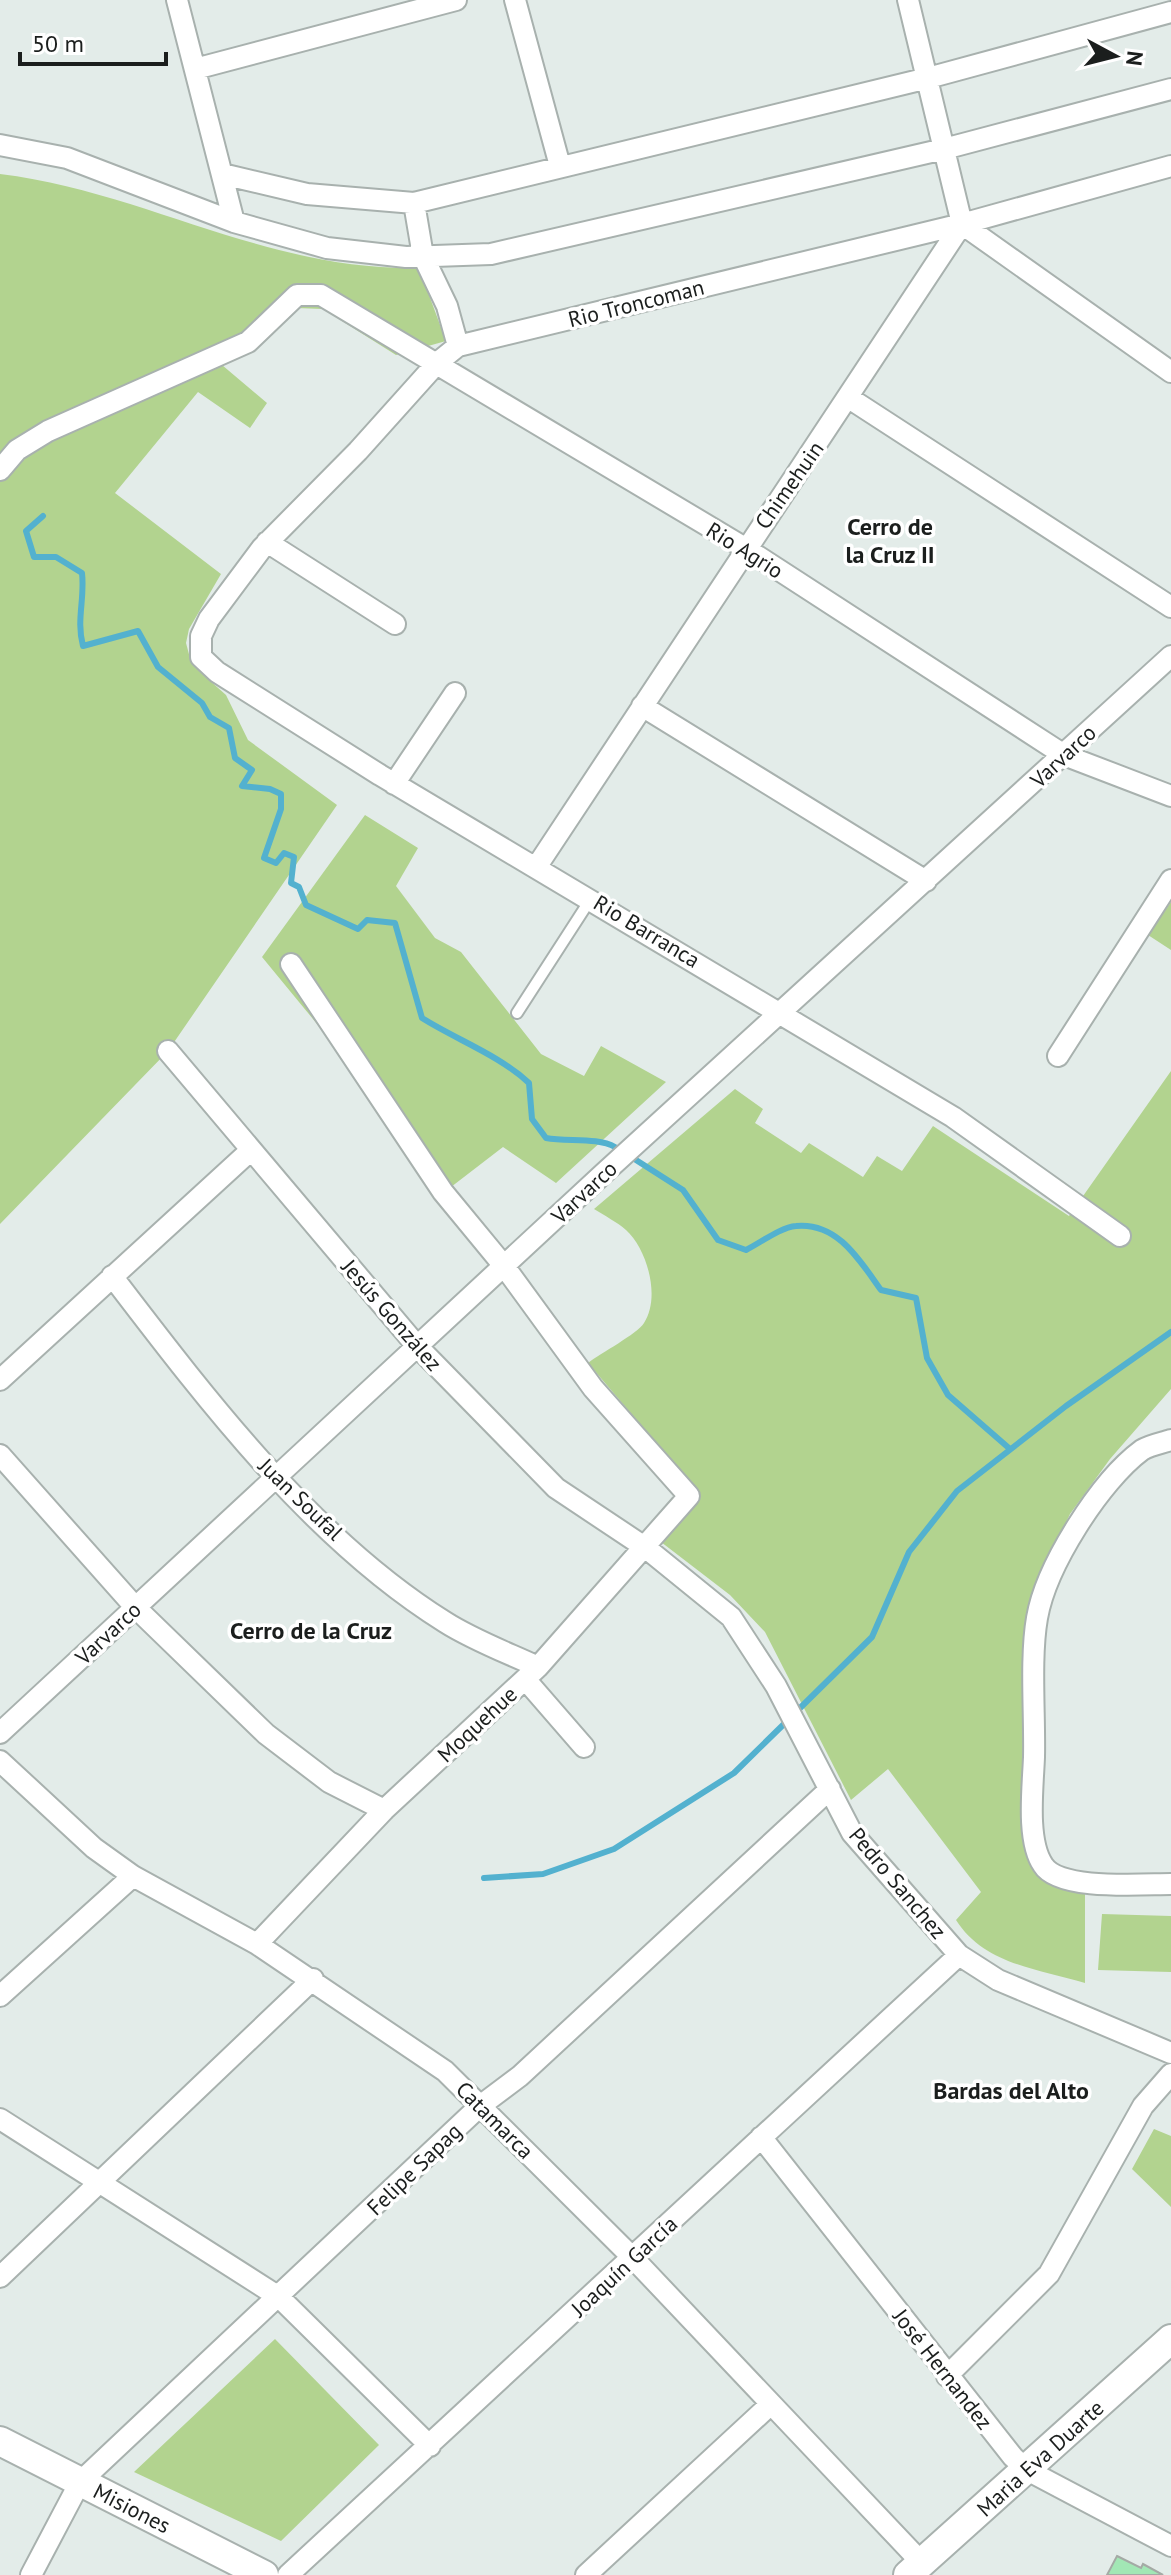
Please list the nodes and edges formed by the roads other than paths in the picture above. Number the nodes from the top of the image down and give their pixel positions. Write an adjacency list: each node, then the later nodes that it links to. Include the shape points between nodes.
1 (177, 0): 6 (street)
2 (456, 0): 6 (street)
3 (515, 0): 11 (street)
4 (908, 0): 7 (street)
5 (1171, 12): 7 (street)
6 (195, 69): 13 (street)
7 (928, 78): 10 (street); 11 (street)
8 (1171, 89): 10 (street)
9 (0, 145): 15 (street, via 67,158)
10 (944, 149): 16 (street); 17 (street, via 491,254)
11 (560, 166): 14 (street)
12 (1171, 166): 16 (street, Rio Troncoman)
13 (222, 174): 14 (street, via 307,194); 15 (street)
14 (414, 203): 17 (street)
15 (234, 222): 17 (street, via 327,248)
16 (962, 224): 18 (street, Rio Troncoman); 20 (street); 21 (street, Chimehuin)
17 (423, 256): 18 (street, via 447,306)
18 (458, 346): 19 (street, Rio Troncoman)
19 (437, 363): 22 (street, Rio Agrio, via 321,295 297,295 248,342 48,431 17,450); 23 (street, Rio Troncoman); 24 (street, Rio Agrio)
20 (1171, 372)
21 (849, 398): 24 (street, Chimehuin); 25 (street)
22 (0, 470)
23 (267, 542): 26 (street, Rio Troncoman); 27 (street)
24 (745, 548): 30 (street, Chimehuin); 31 (street, Rio Agrio)
25 (1171, 607)
26 (209, 619): 32 (street, Rio Barranca, via 201,636 201,657 217,672)
27 (395, 624)
28 (1171, 656): 31 (street, Varvarco)
29 (455, 693): 32 (street)
30 (642, 706): 34 (street, Chimehuin); 36 (street)
31 (1064, 755): 33 (street, Rio Agrio); 36 (street, Varvarco)
32 (394, 784): 34 (street, Rio Barranca)
33 (1171, 796)
34 (537, 866): 37 (street, Rio Barranca)
35 (1171, 880): 42 (street)
36 (926, 881): 39 (street, Varvarco)
37 (592, 898): 39 (street, Rio Barranca); 40 (lane)
38 (291, 964): 45 (street, via 443,1192)
39 (781, 1012): 44 (street, Rio Barranca, via 953,1117); 45 (street, Varvarco)
40 (517, 1013)
41 (168, 1051): 43 (street, Jesús González)
42 (1058, 1056)
43 (251, 1150): 46 (street); 47 (street, Jesús González)
44 (1120, 1236)
45 (504, 1266): 47 (street, Varvarco); 52 (street, Moquehue, via 593,1388 689,1496)
46 (112, 1276): 48 (street); 51 (street, Juan Soufal)
47 (417, 1346): 51 (street, Varvarco); 52 (street, Jesús González, via 556,1488)
48 (0, 1380)
49 (1171, 1440): 61 (street, via 1144,1448 1112,1480 1076,1529 1054,1571 1037,1617 1032,1816 1043,1866 1055,1876 1077,1882)
50 (0, 1455): 53 (street)
51 (276, 1478): 53 (street, Varvarco); 54 (street, Juan Soufal, via 390,1583 446,1624)
52 (646, 1548): 54 (street, Moquehue); 58 (street, Pedro Sanchez, via 731,1617 776,1686)
53 (136, 1608): 55 (street, Varvarco); 59 (street, via 266,1734 329,1782)
54 (532, 1673): 56 (street); 59 (street, Moquehue)
55 (0, 1733)
56 (584, 1747)
57 (0, 1761): 60 (street, Catamarca, via 94,1848)
58 (830, 1789): 63 (street, Pedro Sanchez, via 852,1833); 69 (street, Felipe Sapag, via 520,2076)
59 (384, 1810): 62 (street, Moquehue)
60 (133, 1876): 62 (street, Catamarca); 65 (street)
61 (1171, 1884)
62 (257, 1944): 64 (street, Catamarca)
63 (959, 1955): 66 (street, Pedro Sanchez, via 998,1980); 71 (street, Joaquín García)
64 (313, 1979): 69 (street, Catamarca, via 445,2071); 72 (street)
65 (0, 1996)
66 (1171, 2053)
67 (1171, 2074): 68 (street)
68 (1163, 2093): 77 (street, via 1049,2274)
69 (480, 2106): 73 (street, Catamarca); 75 (street, Felipe Sapag)
70 (0, 2119): 72 (street)
71 (761, 2137): 73 (street, Joaquín García); 77 (street, José Hernandez)
72 (97, 2183): 74 (street); 75 (street)
73 (633, 2258): 78 (street, Catamarca); 80 (street, Joaquín García)
74 (0, 2277)
75 (279, 2297): 80 (street); 82 (street, Felipe Sapag)
76 (1171, 2339): 81 (main road, Maria Eva Duarte)
77 (947, 2376): 81 (street, José Hernandez)
78 (771, 2404): 84 (street, Catamarca); 88 (street)
79 (0, 2441): 82 (main road, Misiones)
80 (430, 2446): 87 (street, Joaquín García)
81 (1027, 2470): 83 (street, José Hernandez); 84 (main road, Maria Eva Duarte)
82 (80, 2482): 85 (street, Felipe Sapag); 86 (main road, Misiones)
83 (1171, 2546)
84 (915, 2569)
85 (31, 2575)
86 (264, 2575)
87 (288, 2575)
88 (586, 2575)

